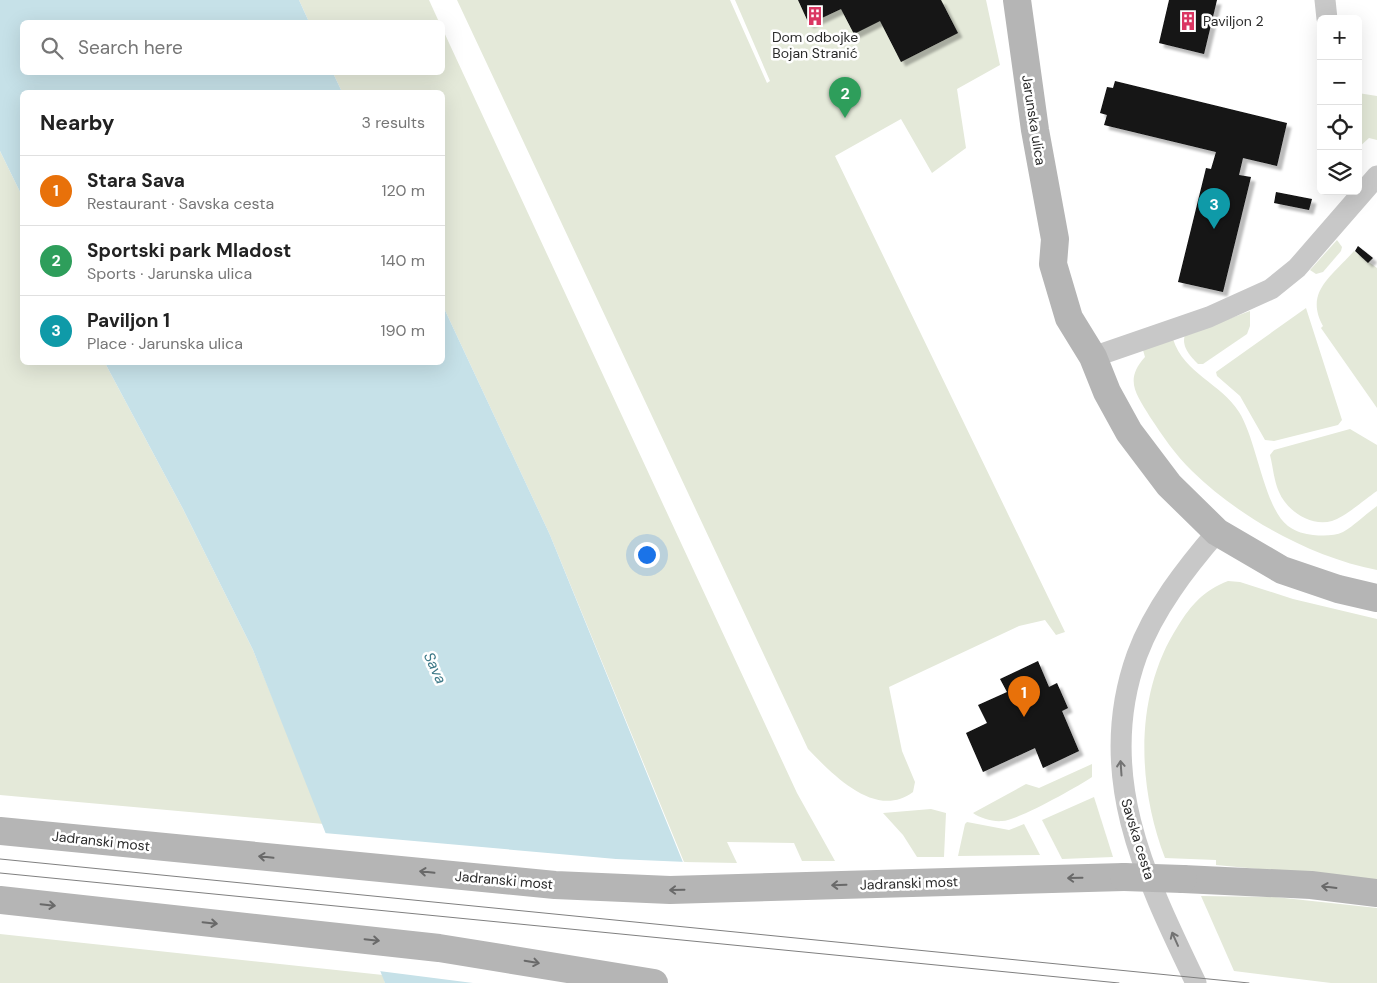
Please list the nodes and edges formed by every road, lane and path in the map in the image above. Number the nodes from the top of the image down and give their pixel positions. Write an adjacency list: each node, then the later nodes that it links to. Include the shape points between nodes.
1 (1017, 0): 6 (main road, Jarunska ulica, via 1054,238 1053,264 1069,318)
2 (1325, 0): 3 (street)
3 (1327, 15)
4 (1377, 176): 5 (street)
5 (1349, 198): 6 (street, via 1297,268 1271,289 1208,316)
6 (1093, 357): 7 (main road, Jarunska ulica, via 1120,416 1151,464 1192,510)
7 (1217, 532): 8 (main road, Jarunska ulica, via 1282,570); 13 (street, Savska cesta, one-way to 7, via 1146,870 1127,812 1120,727 1137,654 1176,584)
8 (1377, 598)
9 (0, 831): 10 (main road, Jadranski most, one-way to 9, bridge, via 1311,885 1124,877 722,889 611,888)
10 (1377, 893)
11 (0, 900): 12 (main road, one-way to 12, via 439,948)
12 (654, 983)
13 (1196, 983)

